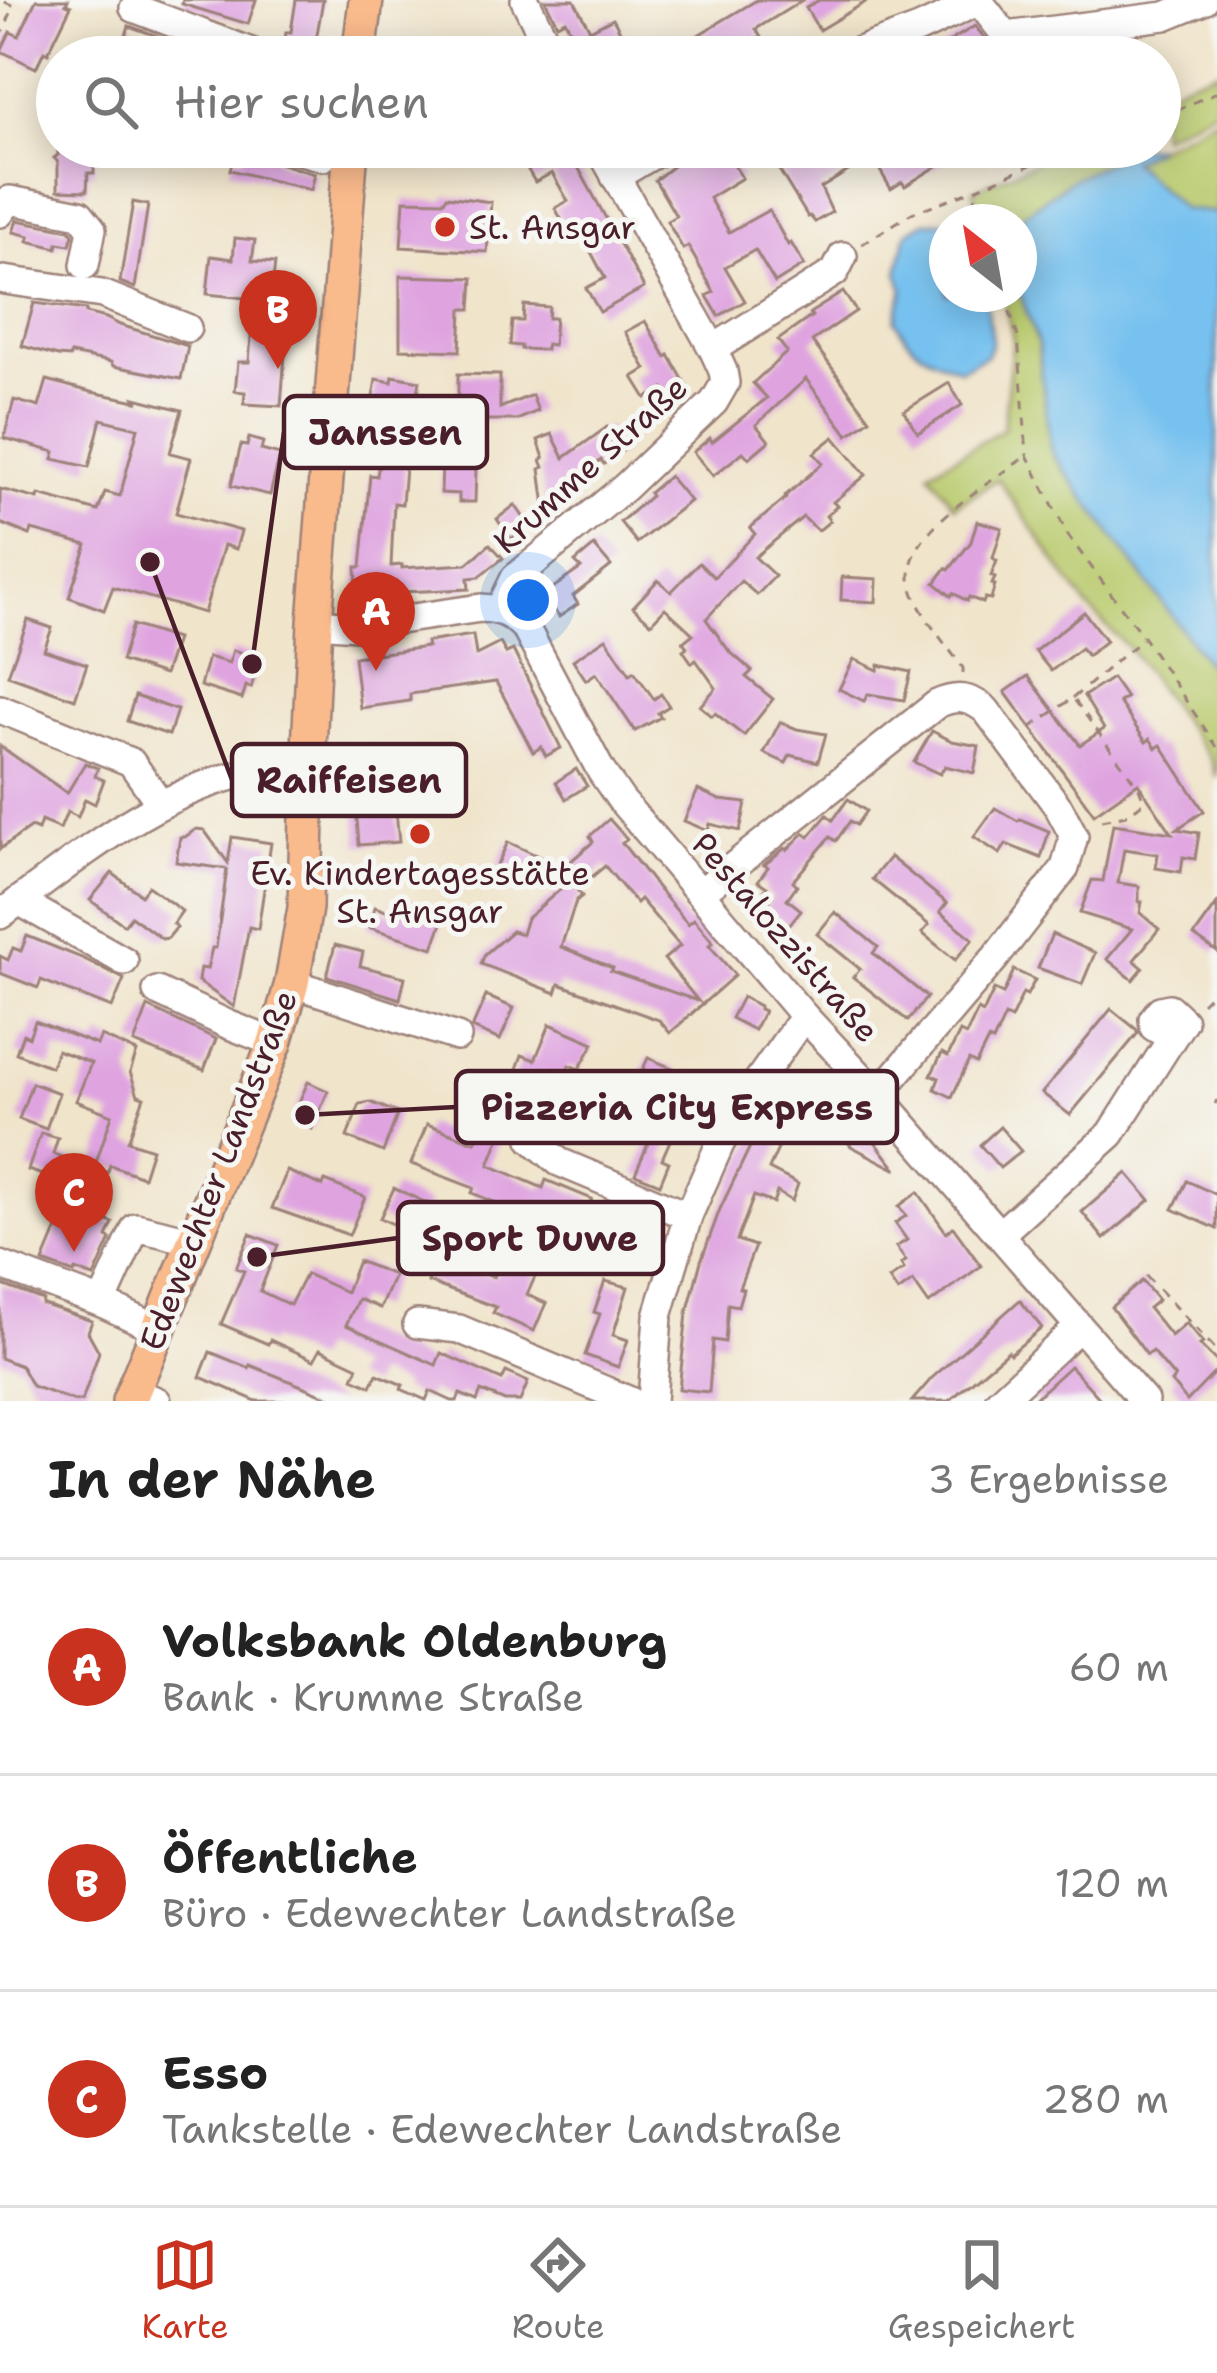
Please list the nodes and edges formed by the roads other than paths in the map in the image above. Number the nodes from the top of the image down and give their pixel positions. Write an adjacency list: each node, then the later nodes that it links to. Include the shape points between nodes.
1 (366, 0): 8 (main road)
2 (525, 0): 9 (street)
3 (979, 0): 10 (street); 11 (street)
4 (1204, 0): 6 (street, via 1165,16)
5 (134, 8): 7 (street)
6 (1135, 10): 12 (street)
7 (208, 36)
8 (362, 36)
9 (543, 36)
10 (900, 36)
11 (1005, 36)
12 (1011, 36)
13 (336, 168): 24 (main road, Edewechter Landstraße)
14 (610, 168): 16 (street, Krumme Straße)
15 (630, 168): 16 (street)
16 (615, 177): 22 (street, Krumme Straße)
17 (0, 213): 19 (street, via 10,200 80,214 92,229)
18 (839, 264): 22 (street)
19 (86, 266)
20 (1, 283): 21 (street, via 102,294)
21 (187, 328)
22 (713, 349): 23 (street, Krumme Straße, via 725,383 714,402 515,578)
23 (500, 609): 24 (street, Krumme Straße, via 358,626); 28 (street, Pestalozzistraße, via 526,629 611,786)
24 (315, 623): 26 (main road, Edewechter Landstraße)
25 (0, 709): 27 (street, via 131,762)
26 (308, 770): 27 (street, via 261,770); 31 (main road, Edewechter Landstraße, via 304,908)
27 (160, 803): 29 (street)
28 (700, 893): 33 (street, Pestalozzistraße); 37 (street, via 937,704 961,697 986,710 1074,836 1065,868)
29 (9, 908): 30 (street)
30 (124, 961)
31 (292, 983): 34 (street); 36 (main road, Edewechter Landstraße)
32 (157, 991): 36 (street)
33 (803, 1016): 37 (street, Pestalozzistraße); 39 (street, via 720,1144)
34 (457, 1037)
35 (1171, 1037): 40 (street, via 1112,1134)
36 (275, 1043): 41 (main road, Edewechter Landstraße)
37 (878, 1095): 40 (street, Pestalozzistraße)
38 (532, 1139): 39 (street, via 559,1162)
39 (688, 1216): 49 (street, via 658,1316)
40 (1000, 1234): 45 (street, Pestalozzistraße)
41 (195, 1241): 43 (street, via 136,1228); 46 (main road, Edewechter Landstraße)
42 (0, 1265): 43 (street)
43 (102, 1303): 46 (street)
44 (417, 1324): 48 (street, via 459,1329)
45 (1078, 1328): 50 (street); 51 (street, Pestalozzistraße)
46 (158, 1329): 47 (main road, Edewechter Landstraße)
47 (140, 1398)
48 (630, 1401)
49 (652, 1401)
50 (999, 1401)
51 (1144, 1401)

